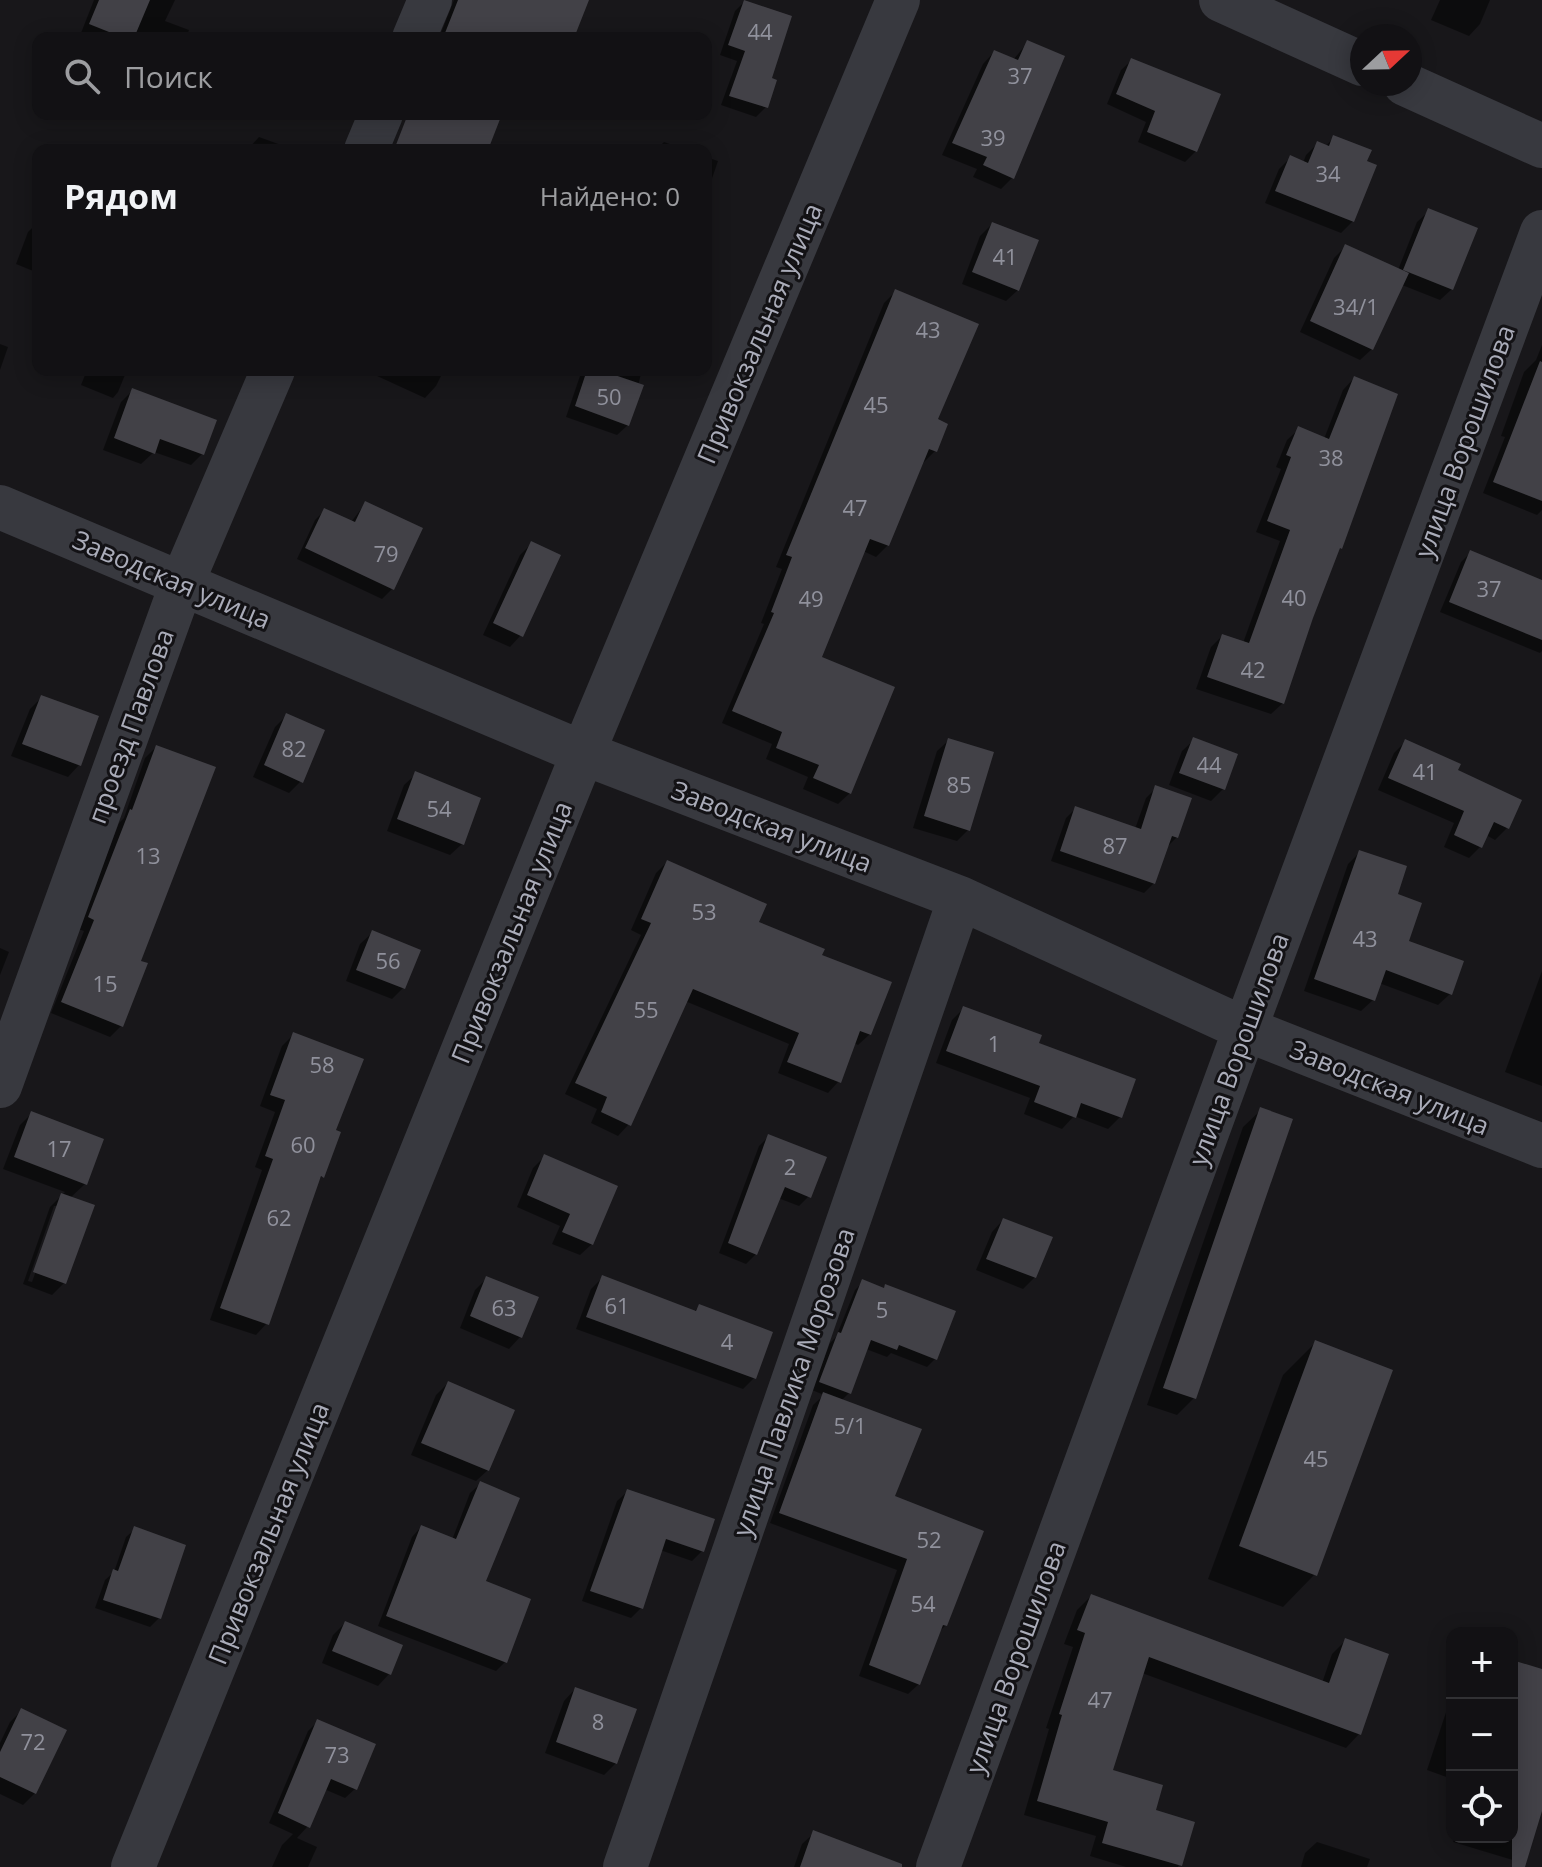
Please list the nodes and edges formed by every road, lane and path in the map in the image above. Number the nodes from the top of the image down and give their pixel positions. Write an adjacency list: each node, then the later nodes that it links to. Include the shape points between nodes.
1 (430, 0): 4 (street)
2 (898, 0): 14 (street, Привокзальная улица)
3 (1221, 0): 5 (street)
4 (417, 32)
5 (1350, 59)
6 (1422, 92): 9 (street)
7 (378, 120): 8 (street)
8 (368, 144)
9 (1542, 146)
10 (1542, 232): 16 (street, улица Ворошилова)
11 (270, 376): 13 (street, проезд Павлова)
12 (0, 507): 13 (street, Заводская улица)
13 (182, 583): 14 (street, Заводская улица); 17 (street, проезд Павлова)
14 (583, 753): 15 (street, Заводская улица); 19 (street, Привокзальная улица)
15 (960, 898): 16 (street, Заводская улица); 20 (street, улица Павлика Морозова)
16 (1245, 1029): 18 (street, Заводская улица); 21 (street, улица Ворошилова)
17 (0, 1086)
18 (1542, 1146)
19 (133, 1867)
20 (625, 1867)
21 (938, 1867)

